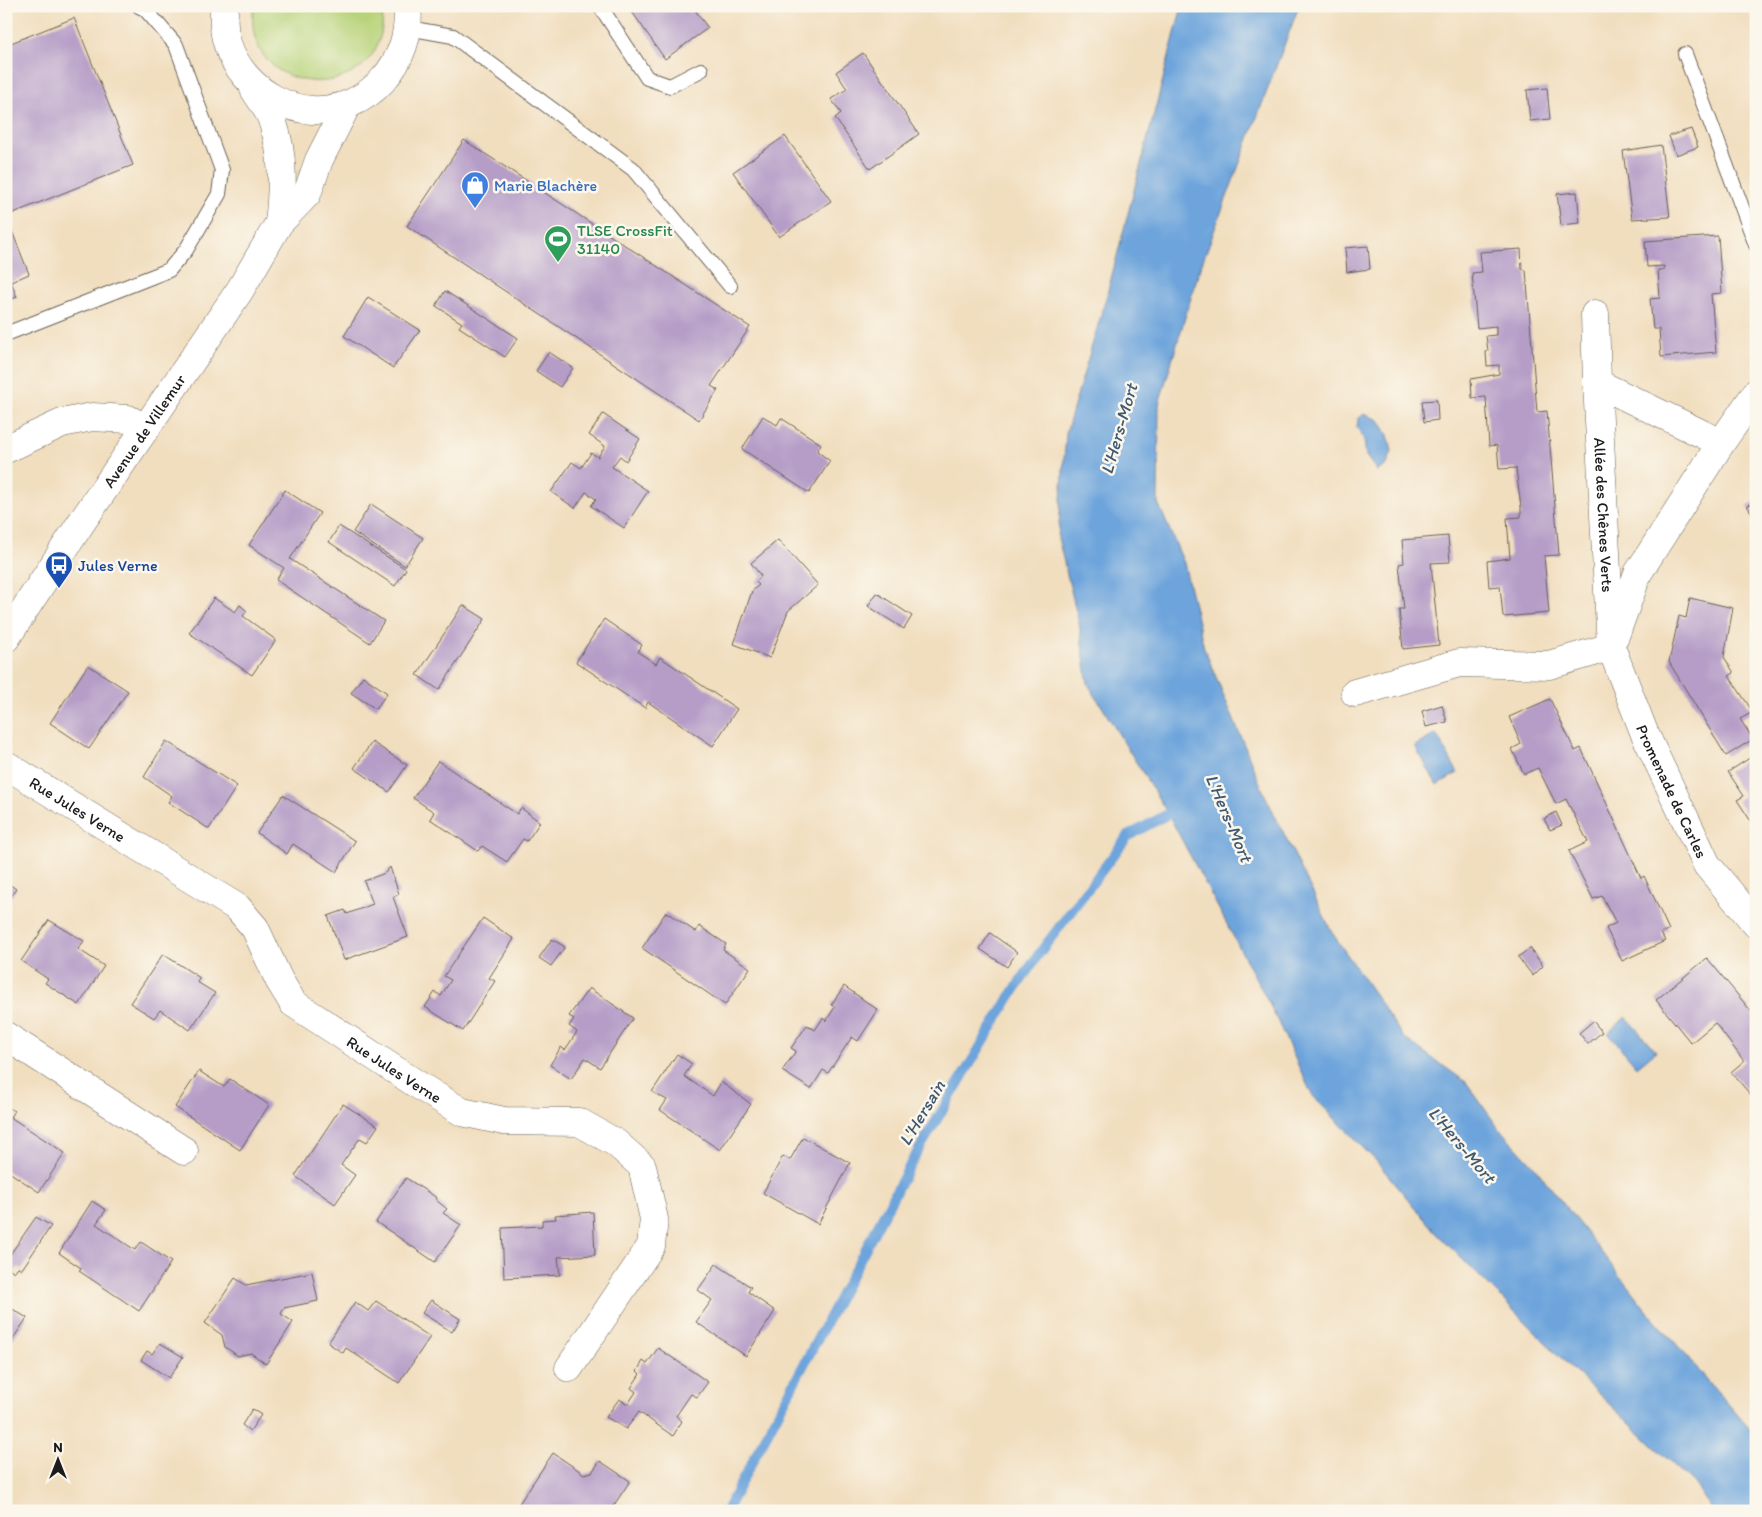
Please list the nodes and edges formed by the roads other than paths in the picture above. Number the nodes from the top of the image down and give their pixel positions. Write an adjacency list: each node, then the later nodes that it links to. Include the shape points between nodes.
1 (139, 6): 13 (lane, via 176,45 222,170 219,194 186,250 169,270)
2 (225, 6): 7 (street, via 226,39 235,63)
3 (600, 6): 6 (lane, via 647,78 670,86)
4 (408, 12): 8 (street, via 401,53 388,76 369,93); 11 (lane, via 453,36 633,169)
5 (1685, 54): 10 (lane)
6 (701, 70)
7 (251, 83): 8 (street, via 279,102 312,110); 9 (street, Avenue de Villemur, via 273,121 281,155)
8 (346, 105): 9 (street, Avenue de Villemur, via 319,160 307,194)
9 (279, 223): 16 (street, Avenue de Villemur, via 240,290)
10 (1756, 245)
11 (730, 286)
12 (1595, 314): 14 (street, Allée des Chênes Verts)
13 (6, 334)
14 (1597, 383): 17 (street); 20 (street, Allée des Chênes Verts)
15 (1756, 393): 17 (street, Allée des Chênes Verts)
16 (146, 429): 18 (street, via 128,419 92,417 62,423); 19 (street, Avenue de Villemur)
17 (1720, 443): 20 (street, Allée des Chênes Verts, via 1638,573)
18 (6, 449)
19 (6, 638)
20 (1611, 647): 21 (street, via 1549,665 1459,663); 23 (street, Promenade de Carles, via 1644,732 1708,865)
21 (1355, 693)
22 (6, 765): 26 (street, Rue Jules Verne, via 238,908 255,928 293,1002 462,1112 504,1121 579,1122 616,1143 642,1166 654,1219 651,1246)
23 (1756, 924)
24 (6, 1036): 25 (street)
25 (184, 1151)
26 (569, 1368)

